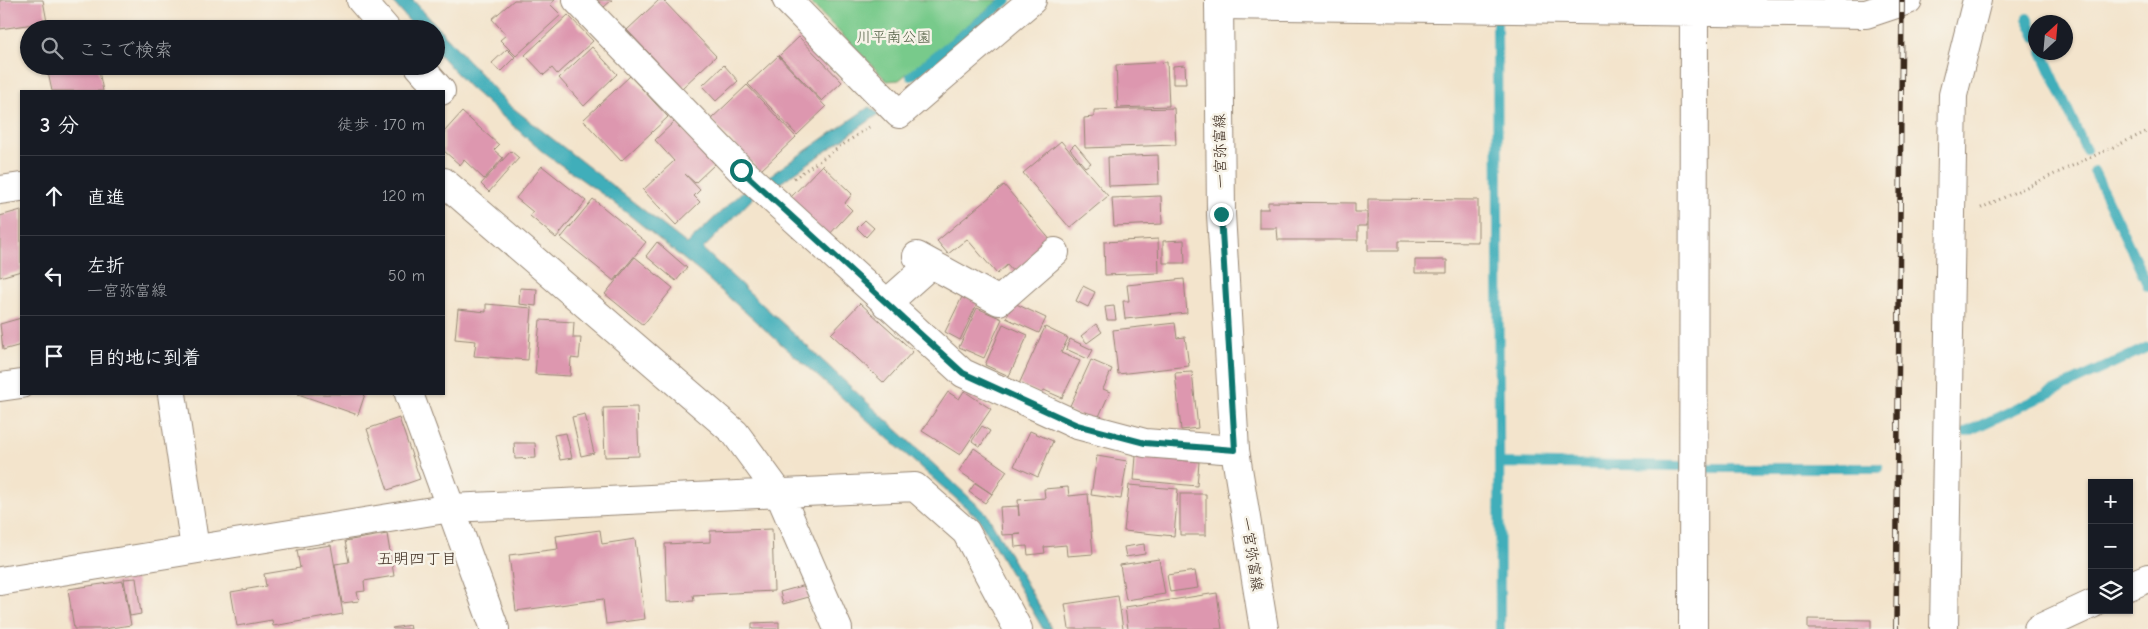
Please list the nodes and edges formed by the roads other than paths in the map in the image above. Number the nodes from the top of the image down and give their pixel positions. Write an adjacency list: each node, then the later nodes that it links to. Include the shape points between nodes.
1 (361, 0): 9 (street)
2 (578, 0): 16 (street, via 768,195)
3 (787, 0): 4 (street, via 899,114)
4 (1032, 0)
5 (1908, 0): 8 (street, via 1866,14)
6 (1977, 0): 34 (street, via 1952,95)
7 (1219, 3): 8 (street); 21 (street, 一宮弥富線, via 1221,214)
8 (1694, 6): 33 (street)
9 (378, 20)
10 (427, 75): 11 (street)
11 (439, 90)
12 (445, 183): 22 (street, via 735,433)
13 (20, 187): 14 (street)
14 (0, 190)
15 (1055, 252): 16 (street, via 999,301 924,260)
16 (886, 304): 21 (street, via 963,373 1077,425 1145,443)
17 (20, 384): 18 (street)
18 (0, 387)
19 (172, 395): 24 (street)
20 (409, 395): 23 (street)
21 (1235, 450): 32 (street, 一宮弥富線)
22 (779, 493): 23 (street); 30 (street); 31 (street, via 915,487 966,532)
23 (451, 508): 24 (street); 29 (street)
24 (195, 549): 26 (street)
25 (2148, 578): 27 (street)
26 (0, 581)
27 (2133, 584)
28 (2086, 615): 35 (street)
29 (495, 629)
30 (838, 629)
31 (1018, 629)
32 (1264, 629)
33 (1693, 629)
34 (1944, 629)
35 (2038, 629)

